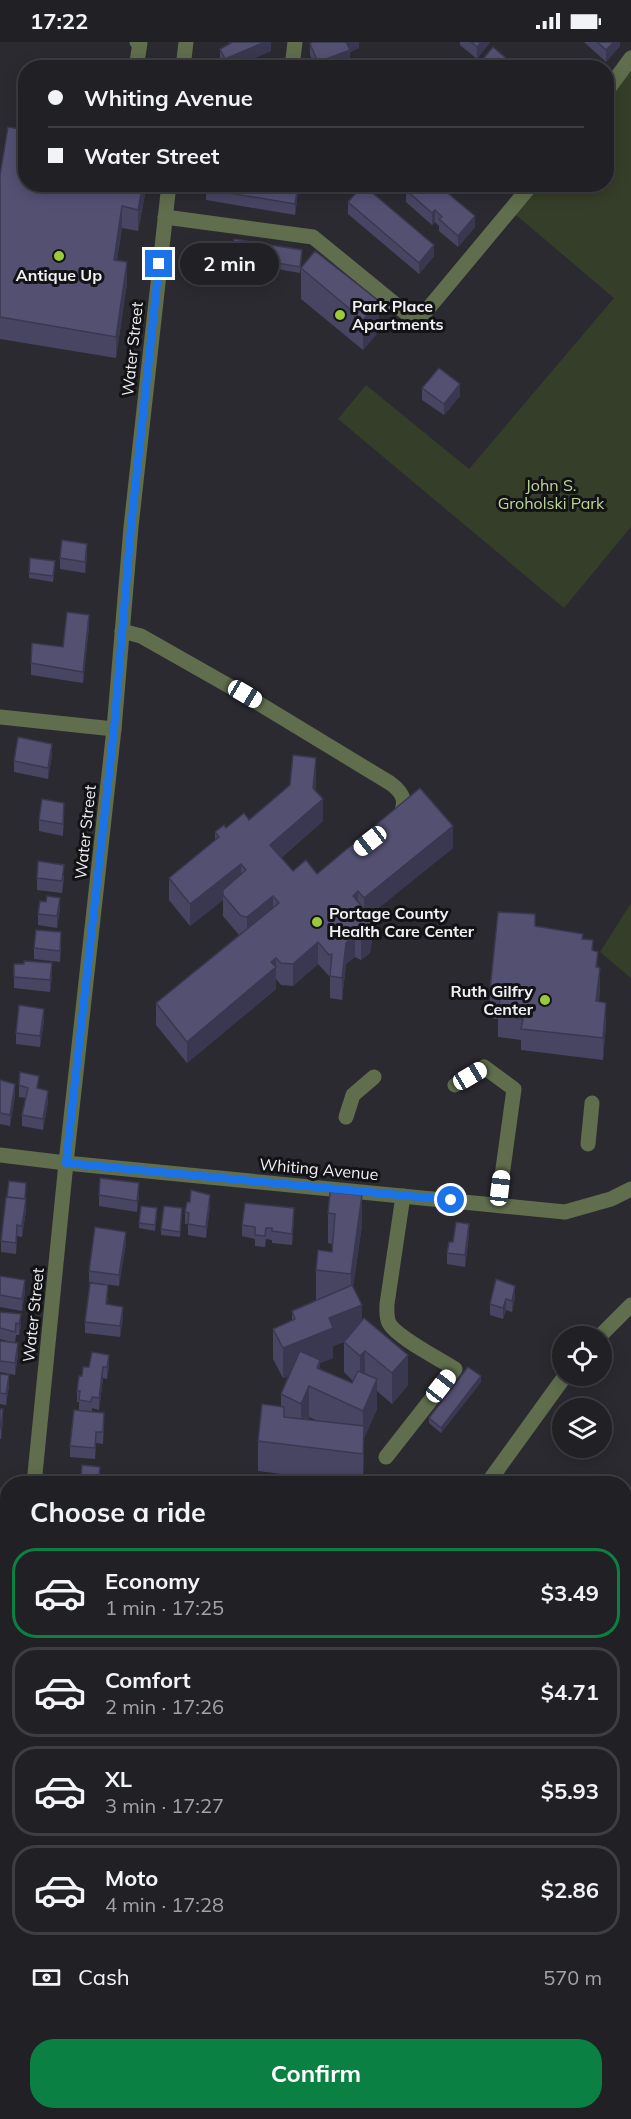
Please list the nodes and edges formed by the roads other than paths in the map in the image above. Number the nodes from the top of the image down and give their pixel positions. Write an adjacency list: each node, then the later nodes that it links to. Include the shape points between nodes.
1 (137, 42): 5 (street)
2 (186, 42): 6 (street)
3 (295, 42): 7 (street)
4 (631, 58): 8 (street)
5 (137, 60)
6 (184, 60)
7 (293, 60)
8 (614, 81)
9 (168, 192): 11 (street, Water Street)
10 (525, 192): 11 (street, via 417,322 313,237)
11 (165, 217): 12 (street, Water Street)
12 (122, 631): 14 (street, Water Street); 15 (street, via 141,636 245,694 396,788 404,806)
13 (0, 717): 14 (street)
14 (114, 729): 22 (street, Water Street)
15 (388, 826)
16 (374, 1077): 19 (street, via 353,1095)
17 (455, 1085): 25 (street, via 484,1067 514,1089)
18 (592, 1103): 20 (street)
19 (346, 1117)
20 (588, 1144)
21 (0, 1155): 22 (street, Whiting Avenue)
22 (66, 1163): 24 (street, Whiting Avenue); 30 (street, Water Street)
23 (631, 1189): 25 (street, Whiting Avenue, via 566,1212)
24 (403, 1196): 25 (street, Whiting Avenue); 29 (street, via 387,1319 401,1335 455,1369)
25 (498, 1205)
26 (631, 1305): 27 (street)
27 (610, 1326)
28 (558, 1386): 31 (street)
29 (386, 1457)
30 (35, 1476)
31 (493, 1476)

